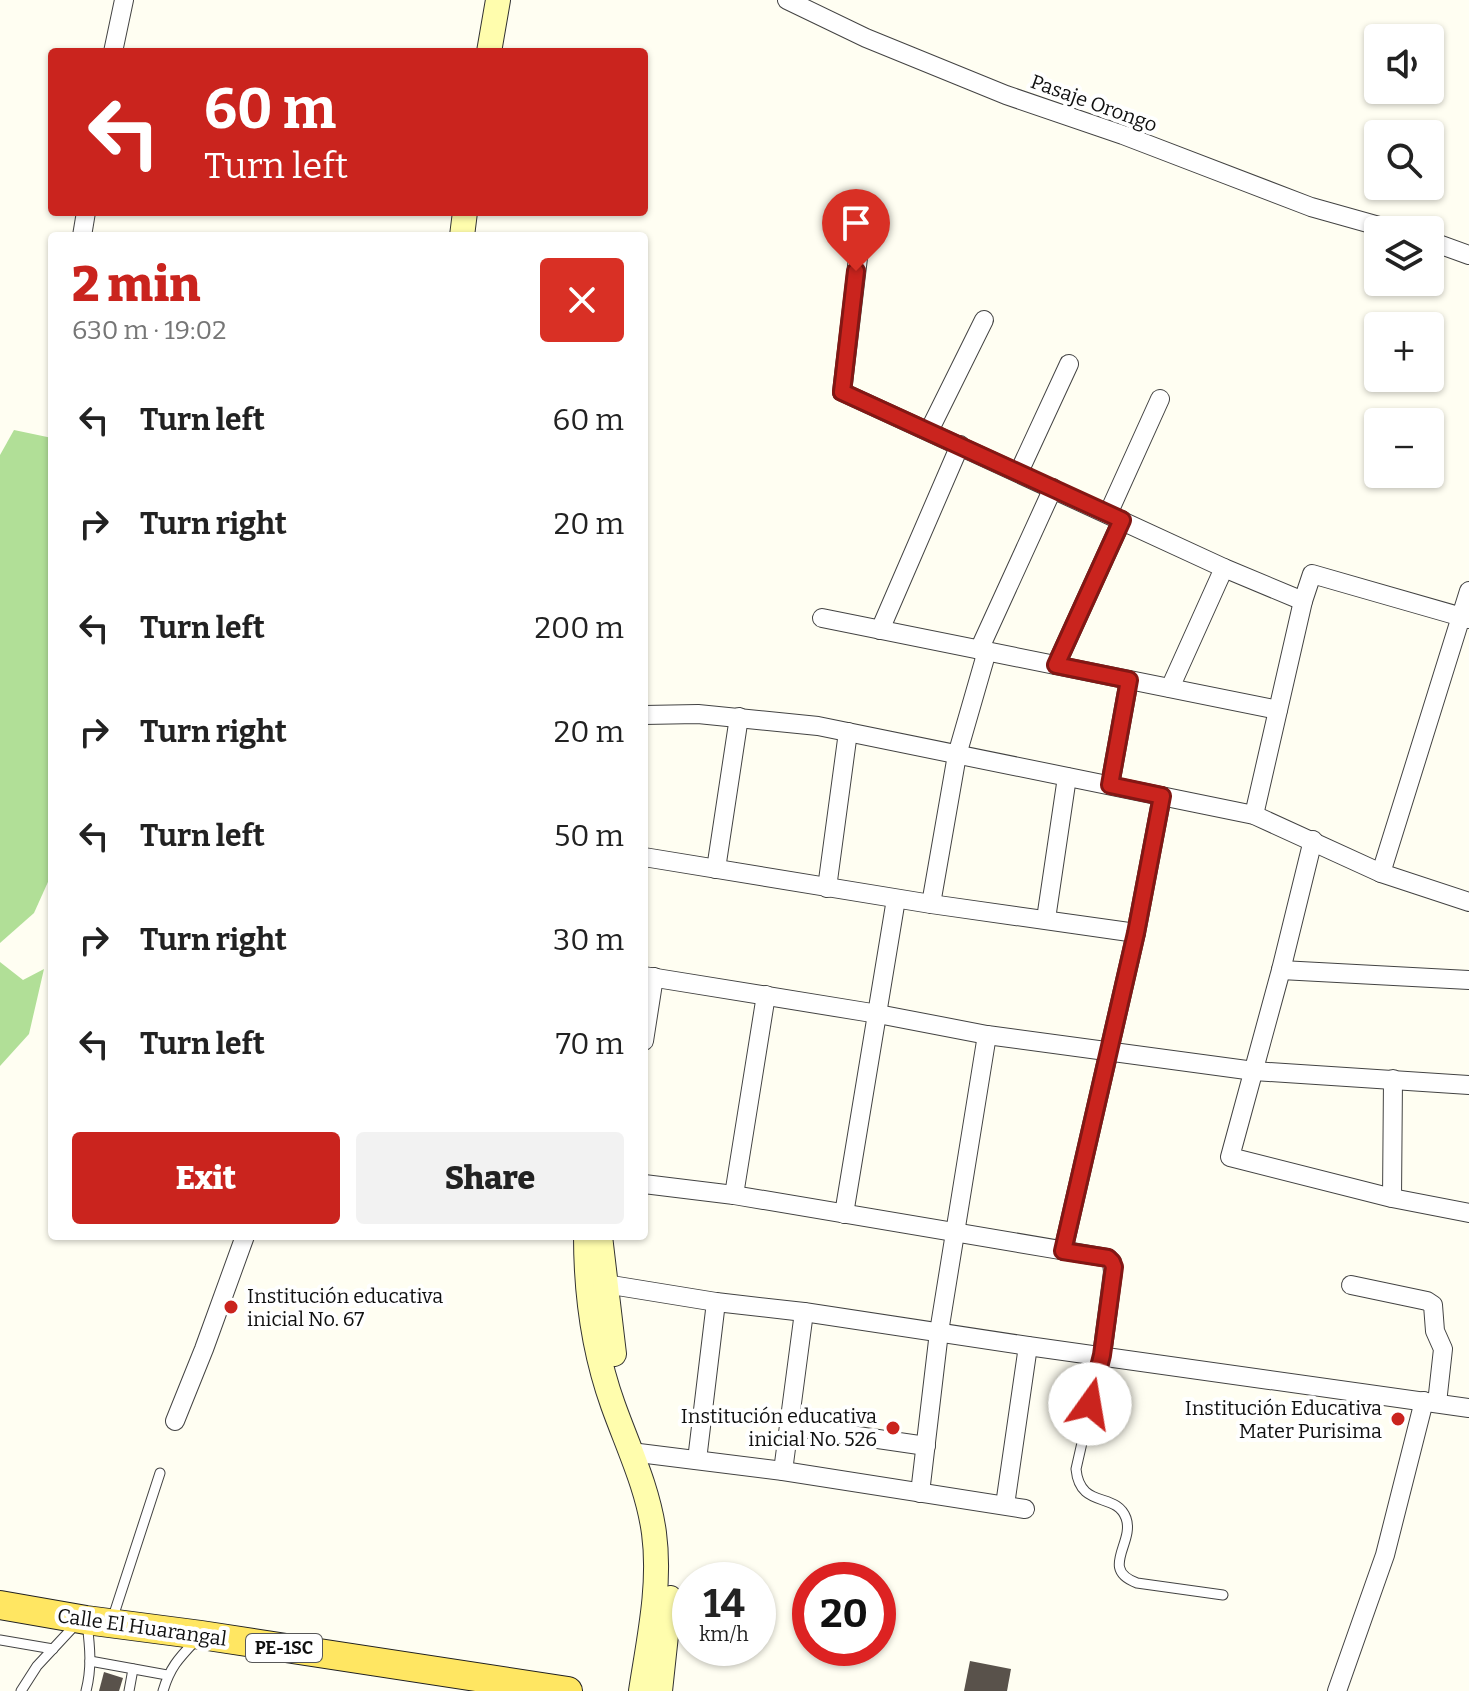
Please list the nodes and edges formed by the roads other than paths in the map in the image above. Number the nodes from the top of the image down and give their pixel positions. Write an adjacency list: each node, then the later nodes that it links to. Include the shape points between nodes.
1 (124, 0): 5 (street)
2 (498, 0): 6 (street)
3 (515, 0): 7 (street)
4 (787, 0): 8 (street, Pasaje Orongo, via 1006,95)
5 (114, 48)
6 (490, 48)
7 (507, 48)
8 (1364, 222)
9 (860, 241): 15 (street, via 842,392)
10 (1444, 246): 11 (street)
11 (1469, 255)
12 (984, 320): 15 (street)
13 (1069, 364): 17 (street)
14 (1160, 399): 19 (street)
15 (929, 431): 16 (street)
16 (960, 445): 17 (street); 25 (street)
17 (1019, 472): 18 (street)
18 (1053, 488): 19 (street); 26 (street)
19 (1115, 517): 20 (street); 27 (street)
20 (1224, 568): 22 (street); 29 (street)
21 (1469, 591): 24 (street)
22 (1303, 601): 24 (street, via 1312,574); 30 (street)
23 (822, 618): 25 (street)
24 (1465, 618): 42 (street)
25 (880, 630): 26 (street)
26 (983, 651): 27 (street); 34 (street)
27 (1056, 665): 28 (street)
28 (1129, 680): 29 (street); 36 (street)
29 (1170, 688): 30 (street)
30 (1278, 710): 38 (street)
31 (648, 715): 32 (street)
32 (739, 717): 33 (street); 41 (street)
33 (848, 732): 34 (street); 43 (street)
34 (957, 755): 35 (street); 46 (street)
35 (1067, 777): 36 (street); 47 (street)
36 (1110, 785): 37 (street)
37 (1162, 796): 38 (street); 48 (street)
38 (1254, 815): 39 (street)
39 (1313, 840): 42 (street); 49 (street)
40 (648, 858): 41 (street)
41 (716, 869): 43 (street)
42 (1381, 873): 45 (street)
43 (827, 888): 44 (street)
44 (896, 899): 46 (street); 53 (street)
45 (1469, 902)
46 (931, 904): 47 (street)
47 (1046, 919): 48 (street)
48 (1136, 933): 55 (street)
49 (1281, 970): 51 (street); 56 (street)
50 (649, 976): 52 (street)
51 (1469, 980)
52 (766, 995): 53 (street); 60 (street)
53 (878, 1014): 54 (street); 63 (street)
54 (987, 1035): 55 (street); 64 (street)
55 (1110, 1050): 56 (street); 68 (street)
56 (1254, 1071): 57 (street); 61 (street, via 1230,1157)
57 (1393, 1079): 58 (street); 61 (street)
58 (1469, 1085)
59 (648, 1184): 60 (street)
60 (734, 1195): 63 (street)
61 (1392, 1198): 62 (street)
62 (1469, 1213)
63 (844, 1214): 64 (street)
64 (956, 1233): 68 (street); 73 (street)
65 (244, 1240): 78 (street)
66 (587, 1240): 69 (street)
67 (600, 1240): 69 (street)
68 (1063, 1251): 75 (street, via 1112,1262)
69 (597, 1282): 71 (street); 81 (street, via 596,1342 611,1401)
70 (1351, 1285): 76 (street, via 1433,1305 1443,1361)
71 (716, 1302): 72 (street); 82 (street)
72 (804, 1312): 73 (street); 79 (street)
73 (939, 1332): 74 (street); 80 (street)
74 (1028, 1346): 75 (street); 86 (street)
75 (1102, 1355): 76 (street); 88 (lane, via 1076,1469 1087,1494 1114,1505 1126,1517 1121,1572 1137,1583)
76 (1430, 1402): 77 (street); 104 (street, via 1385,1555)
77 (1469, 1408)
78 (175, 1421)
79 (789, 1426): 80 (street); 83 (street)
80 (926, 1446): 85 (street)
81 (638, 1453): 82 (street); 102 (street, via 657,1565); 103 (street, via 661,1494 669,1531 673,1577)
82 (697, 1460): 83 (street)
83 (783, 1471): 85 (street)
84 (160, 1473): 90 (lane)
85 (920, 1493): 86 (street)
86 (1005, 1505): 87 (street)
87 (1025, 1509)
88 (1223, 1595)
89 (0, 1605): 90 (main road, Calle El Huarangal / PE-1SC)
90 (92, 1621): 91 (main road, Calle El Huarangal / PE-1SC); 93 (lane); 94 (lane)
91 (201, 1635): 96 (lane); 101 (main road, Calle El Huarangal / PE-1SC)
92 (0, 1640): 93 (lane)
93 (53, 1649): 97 (lane)
94 (90, 1661): 95 (lane); 98 (lane)
95 (133, 1669): 96 (lane); 99 (lane)
96 (167, 1675): 100 (lane)
97 (21, 1691)
98 (86, 1691)
99 (129, 1691)
100 (163, 1691)
101 (568, 1691)
102 (641, 1691)
103 (660, 1691)
104 (1337, 1691)

